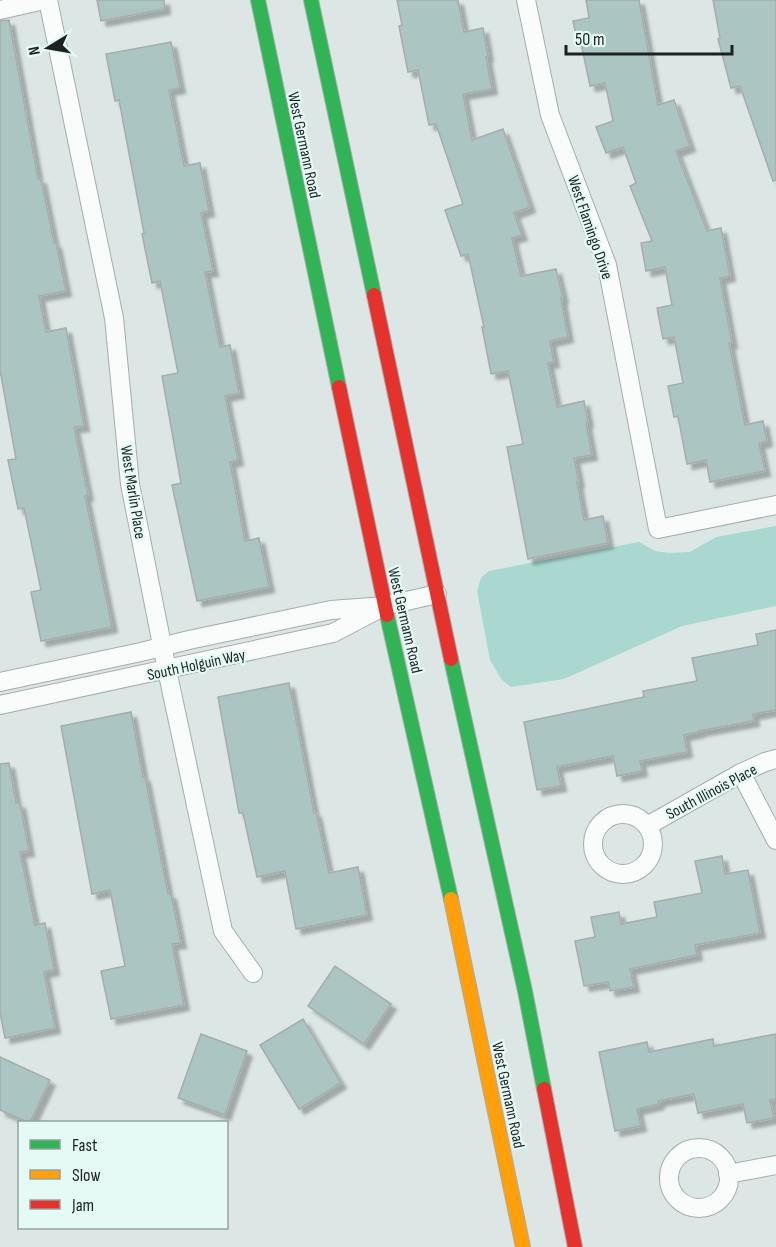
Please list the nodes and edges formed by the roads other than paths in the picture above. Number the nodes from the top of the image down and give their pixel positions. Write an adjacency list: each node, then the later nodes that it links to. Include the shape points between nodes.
1 (46, 0): 5 (street); 9 (street, West Marlin Place, via 114,318 130,484)
2 (258, 0): 8 (main road, West Germann Road)
3 (311, 0): 7 (main road)
4 (526, 0): 6 (street, West Flamingo Drive, via 550,115 606,265 658,529)
5 (0, 10)
6 (776, 505)
7 (437, 594): 8 (street, South Holguin Way); 21 (main road, via 525,991)
8 (385, 606): 9 (street, South Holguin Way, via 331,610); 10 (street, South Holguin Way, via 333,633); 20 (main road, West Germann Road)
9 (163, 647): 10 (street, West Marlin Place); 11 (street, South Holguin Way)
10 (167, 670): 12 (street, South Holguin Way); 17 (street, West Marlin Place, via 223,931)
11 (0, 682)
12 (0, 705)
13 (776, 759): 14 (street, South Illinois Place)
14 (741, 773): 15 (street, South Illinois Place); 16 (street)
15 (647, 826)
16 (776, 840)
17 (253, 974)
18 (776, 1165): 19 (street)
19 (728, 1174)
20 (523, 1247)
21 (575, 1247)

